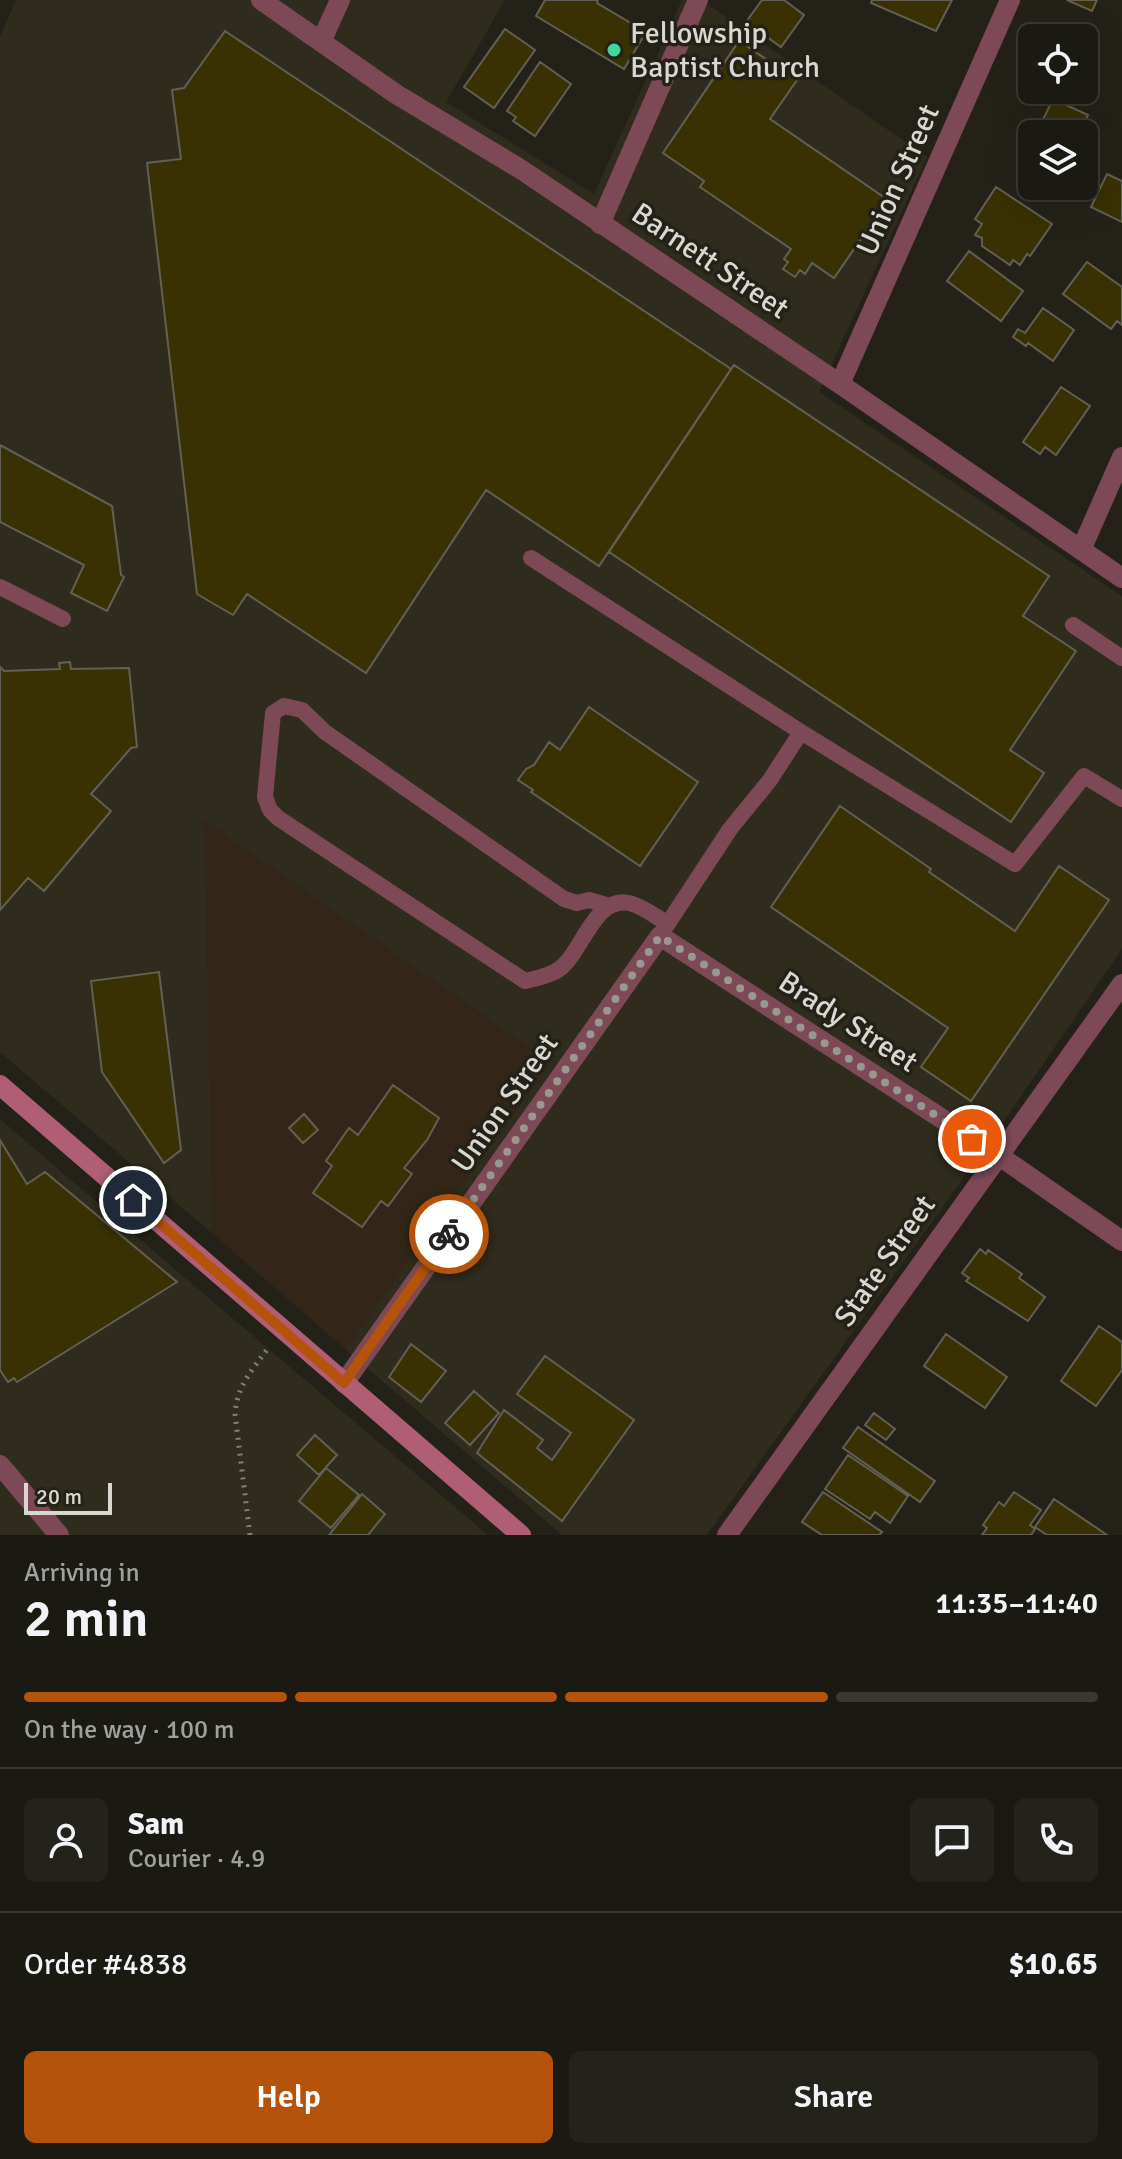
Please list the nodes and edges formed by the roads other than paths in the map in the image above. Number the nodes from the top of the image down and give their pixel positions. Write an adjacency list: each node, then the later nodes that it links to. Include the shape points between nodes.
1 (261, 0): 5 (street, Barnett Street)
2 (340, 0): 5 (street)
3 (698, 0): 6 (street)
4 (1010, 0): 7 (street, Union Street)
5 (321, 42): 6 (street, Barnett Street)
6 (600, 224): 7 (street, Barnett Street)
7 (840, 384): 9 (street, Barnett Street)
8 (1122, 457): 9 (street)
9 (1081, 550): 11 (street, Barnett Street)
10 (531, 558): 16 (lane)
11 (1122, 578)
12 (0, 587): 13 (lane)
13 (63, 619)
14 (1073, 625): 15 (lane)
15 (1122, 658)
16 (801, 732): 17 (lane, via 1015,864 1084,776); 19 (lane)
17 (1122, 799)
18 (610, 906): 18 (lane, via 566,964 525,981 270,810 265,797 273,713 284,706 302,710 325,732 564,899); 19 (lane, via 630,903)
19 (664, 930): 22 (street, Brady Street); 24 (street, Union Street)
20 (1122, 984): 22 (street, State Street)
21 (0, 1085): 24 (main road)
22 (998, 1155): 23 (street, Brady Street); 28 (street, State Street)
23 (1122, 1241)
24 (344, 1383): 27 (main road)
25 (0, 1465): 26 (street)
26 (59, 1535)
27 (521, 1535)
28 (727, 1535)

